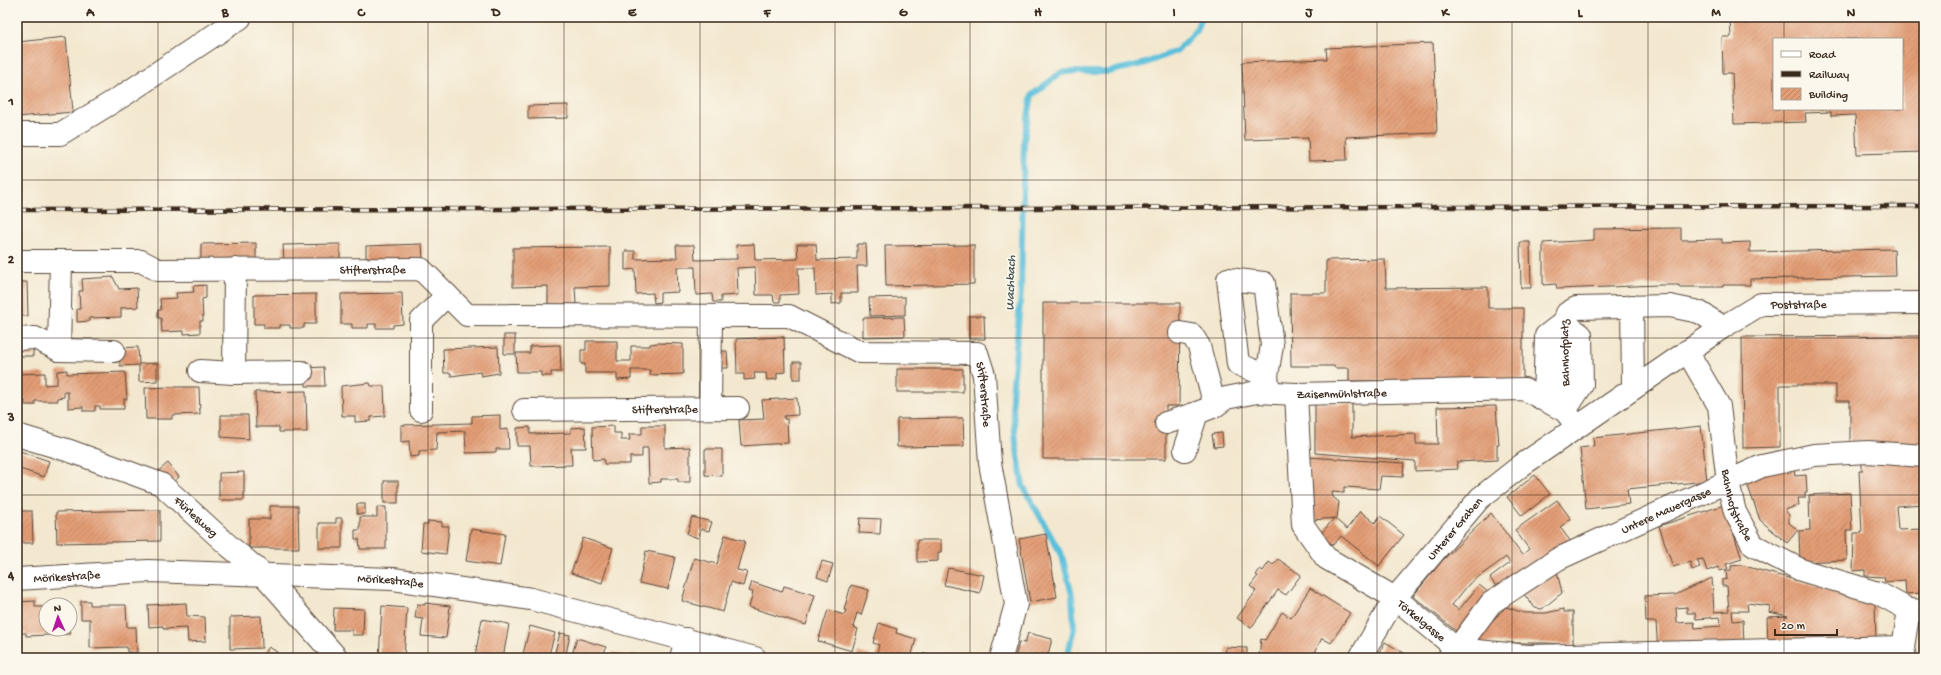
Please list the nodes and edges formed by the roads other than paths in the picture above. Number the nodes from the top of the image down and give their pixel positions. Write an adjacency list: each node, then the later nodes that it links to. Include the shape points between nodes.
1 (240, 18): 2 (street, via 60,134)
2 (17, 134)
3 (17, 261): 4 (street, Stifterstraße)
4 (61, 261): 5 (street, Stifterstraße, via 141,261 158,270); 14 (street)
5 (235, 269): 6 (street, Stifterstraße, via 421,269); 19 (street)
6 (447, 295): 9 (street, Stifterstraße, via 467,315); 25 (street, via 421,321)
7 (1924, 303): 11 (street, Poststraße, via 1761,304)
8 (1632, 306): 10 (street, Bahnhofplatz, via 1576,308 1567,312); 11 (street, Bahnhofplatz, via 1670,306 1699,312); 20 (street)
9 (711, 316): 23 (street, Stifterstraße); 43 (street, Stifterstraße, via 789,316 860,352 977,353 984,376 990,463 1016,604)
10 (1564, 322): 22 (street, via 1546,336); 28 (street, Bahnhofplatz)
11 (1723, 327): 15 (street, Poststraße)
12 (1180, 333): 27 (street, via 1192,335 1199,346)
13 (17, 339): 14 (street, via 35,338)
14 (59, 350): 16 (street)
15 (1687, 351): 20 (street); 33 (street, Bahnhofstraße, via 1719,406)
16 (114, 352)
17 (200, 371): 19 (street)
18 (302, 372): 19 (street)
19 (234, 373)
20 (1633, 387): 28 (street)
21 (1296, 394): 22 (street, Zaisenmühlstraße, via 1524,389); 27 (street, via 1268,384 1257,392 1226,398); 36 (street, Zaisenmühlstraße, via 1303,525 1326,558)
22 (1544, 400): 28 (street, Zaisenmühlstraße)
23 (710, 408): 24 (street, Stifterstraße); 26 (street, Stifterstraße)
24 (738, 408)
25 (421, 410)
26 (524, 410)
27 (1206, 410): 29 (street); 31 (street)
28 (1571, 419): 36 (street, Unterer Graben, via 1522,465 1480,498)
29 (1166, 423)
30 (17, 435): 34 (street, Flürlesweg, via 161,484)
31 (1185, 450)
32 (1924, 456): 33 (street, Untere Mauergasse, via 1868,452 1814,454 1762,466)
33 (1728, 483): 37 (street, Bahnhofstraße, via 1735,512 1753,545 1801,570 1878,593); 39 (street, Untere Mauergasse, via 1676,504 1616,538 1558,559 1492,603)
34 (263, 574): 35 (street, Mörikestraße, via 148,571); 38 (street, Mörikestraße, via 393,579 531,599); 41 (street, Flürlesweg)
35 (17, 579)
36 (1395, 598): 39 (street, Törkelgasse); 44 (street, Unterer Graben)
37 (1916, 611): 40 (street)
38 (683, 649): 42 (street, Mörikestraße)
39 (1452, 653): 40 (street, Törkelgasse, via 1528,656 1872,649)
40 (1904, 653)
41 (336, 658)
42 (755, 658)
43 (1001, 658)
44 (1360, 658)

